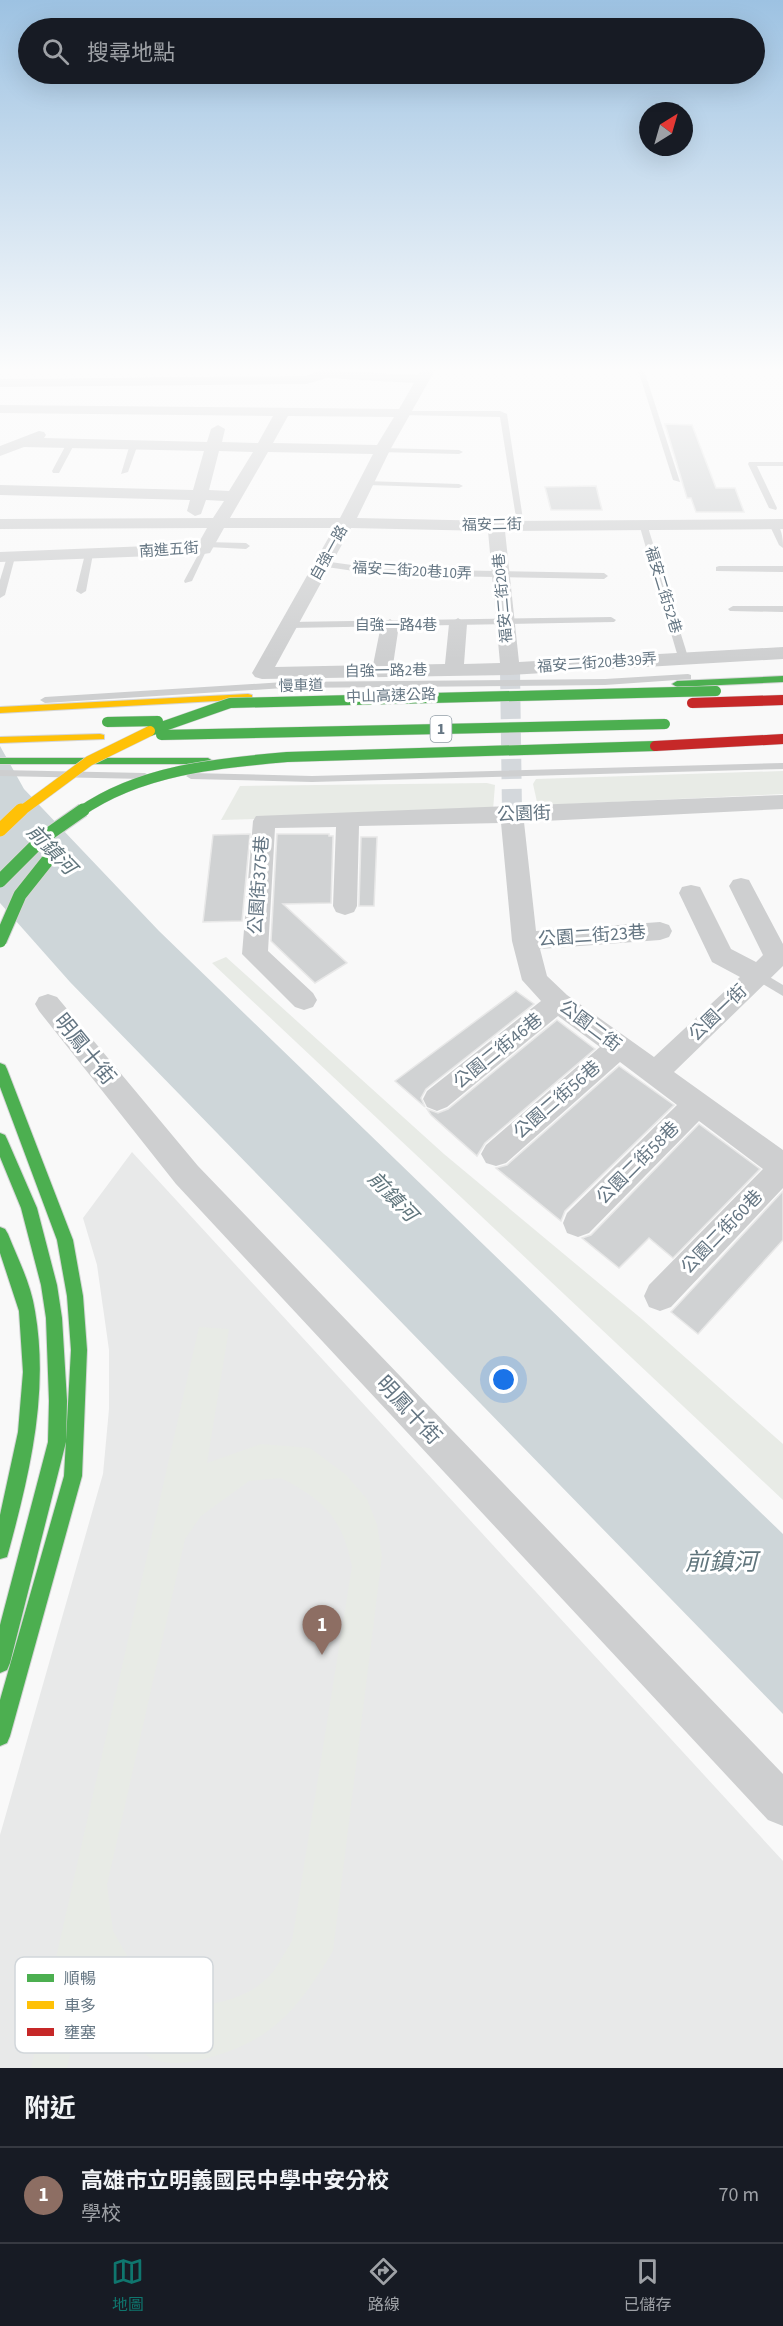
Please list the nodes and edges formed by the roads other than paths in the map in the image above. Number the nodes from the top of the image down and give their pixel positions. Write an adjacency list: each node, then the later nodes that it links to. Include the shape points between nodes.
1 (58, 467): 9 (lane)
2 (126, 467): 10 (lane)
3 (208, 467): 15 (street, 南進五街)
4 (253, 467): 16 (street, 南進五街)
5 (375, 467): 12 (street, 自強一路)
6 (512, 467): 22 (lane)
7 (673, 467): 11 (lane)
8 (753, 467): 17 (lane)
9 (56, 471)
10 (124, 472)
11 (677, 480)
12 (369, 483): 13 (lane); 18 (street, 自強一路)
13 (459, 486)
14 (0, 490): 15 (street)
15 (200, 495): 16 (street); 20 (street, 南進五街)
16 (236, 496): 21 (street, 南進五街)
17 (776, 519): 23 (street, 福安二街); 25 (lane)
18 (346, 523): 21 (street, 福安二街); 24 (street, 福安二街); 30 (street, 自強一路)
19 (0, 524): 20 (street, 福安二街)
20 (192, 524): 21 (street, 福安二街)
21 (219, 524): 26 (street, 南進五街)
22 (521, 524): 23 (street, 福安二街); 24 (street, 福安二街)
23 (643, 524): 46 (lane, 福安二街52巷)
24 (496, 526): 33 (street, 福安二街20巷)
25 (783, 545)
26 (206, 546): 27 (lane); 28 (street, 南進五街); 35 (lane)
27 (246, 546)
28 (89, 554): 29 (street, 南進五街); 36 (lane)
29 (5, 557): 37 (lane)
30 (323, 564): 33 (lane, 福安二街20巷10弄, via 381,572); 44 (street, 自強一路)
31 (719, 568): 32 (lane)
32 (783, 569)
33 (501, 576): 34 (lane, 福安二街20巷10弄); 42 (street, 福安二街20巷)
34 (604, 576)
35 (188, 581)
36 (81, 591)
37 (0, 595)
38 (733, 609): 39 (lane)
39 (783, 609)
40 (611, 620): 42 (lane, 自強一路4巷)
41 (458, 624): 42 (lane, 自強一路4巷); 43 (lane, 自強一路4巷); 48 (street)
42 (504, 624): 47 (street, 福安二街20巷)
43 (390, 625): 44 (lane, 自強一路4巷); 49 (street)
44 (289, 626): 51 (street, 自強一路)
45 (783, 653): 46 (street, 福安二街20巷39弄)
46 (683, 657): 47 (street, 福安二街20巷39弄)
47 (510, 669): 48 (street, 自強一路2巷)
48 (454, 670): 49 (street, 自強一路2巷)
49 (382, 671): 51 (street, 自強一路2巷)
50 (783, 672): 55 (lane, 慢車道, via 605,682 284,686)
51 (262, 673)
52 (783, 679): 57 (main road)
53 (783, 689): 56 (main road, bridge)
54 (783, 700): 58 (main road, 中山高速公路 / 1, bridge)
55 (0, 702)
56 (230, 703): 72 (main road, bridge, via 197,708 128,730 52,770); 77 (main road, bridge, via 168,723 103,753 41,792)
57 (0, 710)
58 (321, 715)
59 (226, 718): 62 (main road, bridge)
60 (0, 722): 61 (main road)
61 (48, 722)
62 (95, 722)
63 (685, 723): 65 (main road, 中山高速公路 / 1, bridge)
64 (783, 739): 67 (main road, bridge, via 570,750)
65 (0, 740)
66 (783, 751): 70 (main road, via 550,761)
67 (265, 758): 78 (main road, bridge, via 171,772 128,788 63,824); 84 (main road, bridge, via 166,783 92,820 61,844 31,880 12,909)
68 (0, 761): 70 (main road)
69 (783, 766): 70 (lane, via 312,779)
70 (32, 768): 71 (lane)
71 (0, 774)
72 (14, 798)
73 (783, 802): 74 (street, 公園街)
74 (512, 815): 75 (street, 公園街); 83 (street, 公園二街)
75 (348, 819): 76 (street, 公園街); 81 (street)
76 (264, 821): 88 (street, 公園街375巷, via 255,954)
77 (0, 830)
78 (0, 881)
79 (741, 886): 85 (street)
80 (691, 893): 86 (street, via 721,955)
81 (345, 906)
82 (660, 931): 83 (street, 公園二街23巷)
83 (525, 940): 89 (street, 公園二街, via 535,980)
84 (0, 941)
85 (780, 956): 86 (street, 公園一街)
86 (758, 975): 87 (lane); 93 (street, 公園一街)
87 (783, 991)
88 (304, 1000)
89 (558, 1002): 91 (street, 公園二街); 94 (street, 公園二街46巷)
90 (48, 1004): 105 (street, 明鳳十街, via 187,1175)
91 (619, 1047): 93 (street, 公園二街); 97 (street, 公園二街56巷)
92 (0, 1069): 104 (main road, via 65,1240 79,1350 73,1476)
93 (654, 1074): 95 (street, 公園二街)
94 (437, 1100)
95 (698, 1104): 98 (street, 公園二街); 99 (street, 公園二街58巷)
96 (0, 1139): 103 (main road, via 29,1208 49,1285 58,1401 57,1442)
97 (496, 1154)
98 (783, 1167): 101 (street, 公園二街60巷)
99 (578, 1222)
100 (0, 1234): 102 (main road, via 26,1309 32,1374 28,1431)
101 (660, 1296)
102 (0, 1550)
103 (0, 1663)
104 (0, 1736)
105 (783, 1805)

